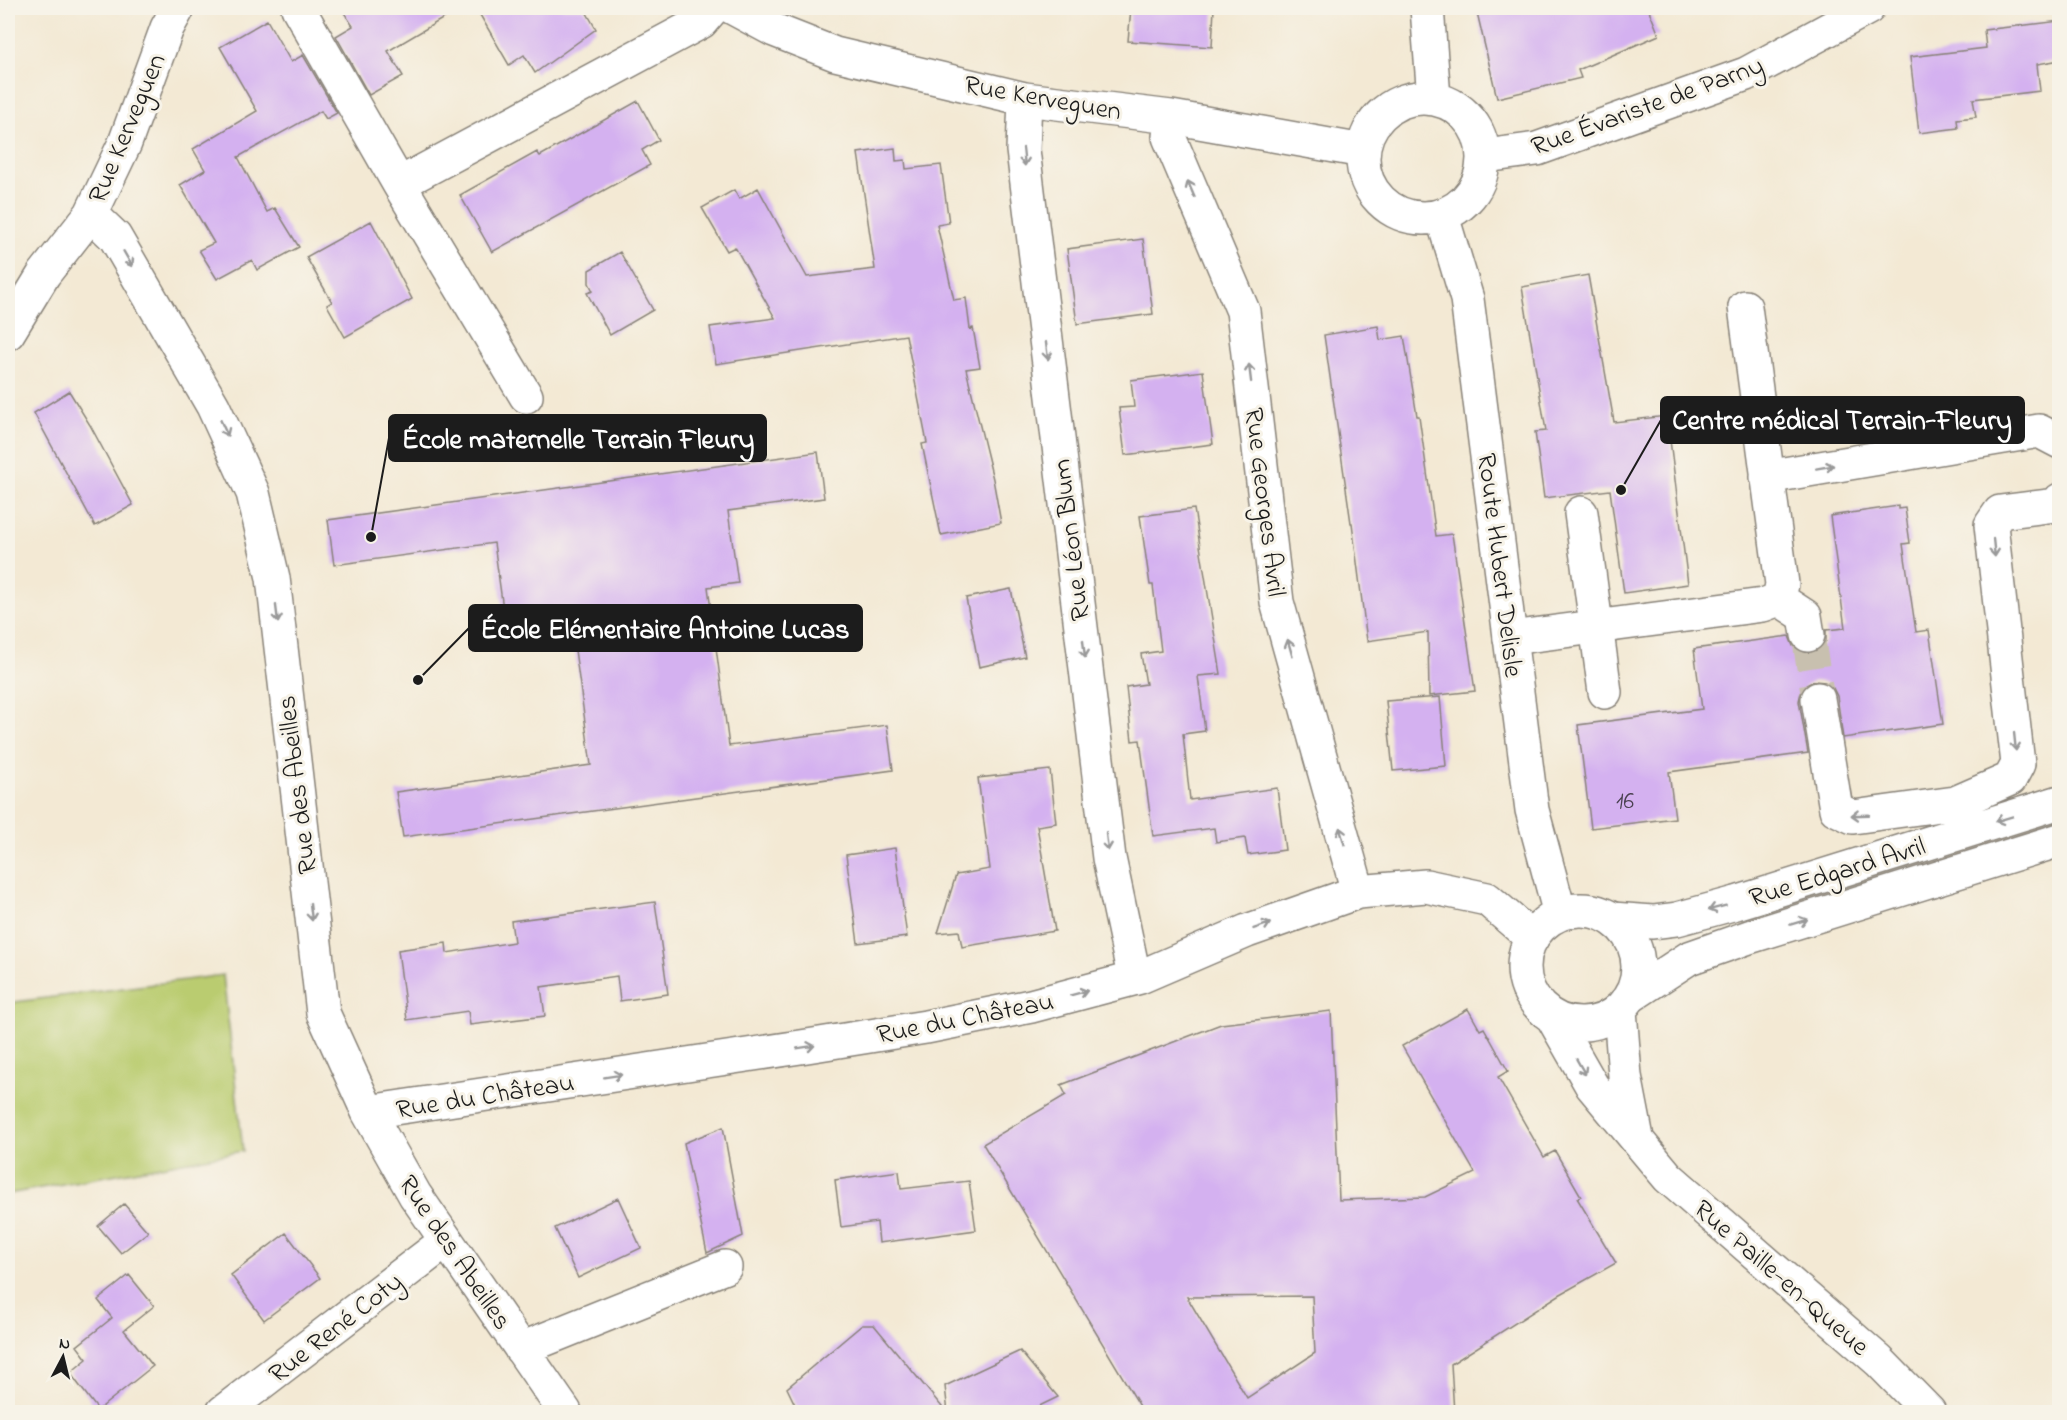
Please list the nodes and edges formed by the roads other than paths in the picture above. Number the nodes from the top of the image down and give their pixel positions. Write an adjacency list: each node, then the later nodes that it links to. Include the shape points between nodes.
1 (178, 8): 13 (street, Rue Kerveguen, via 167,28 126,143)
2 (298, 8): 12 (street)
3 (713, 8): 12 (street, via 701,22)
4 (733, 8): 8 (street, Rue Kerveguen, via 774,30 835,54)
5 (1426, 8): 7 (street)
6 (1868, 8): 11 (street, Rue Évariste de Parny, via 1746,74 1537,149)
7 (1434, 98): 10 (street, via 1413,98 1395,104 1379,116 1368,132); 11 (street, via 1453,104 1470,117)
8 (1025, 99): 9 (street, Rue Kerveguen); 34 (street, Rue Léon Blum, one-way to 34, via 1023,150 1109,858 1131,962)
9 (1171, 117): 10 (street, Rue Kerveguen); 30 (street, Rue Georges Avril, one-way to 9, via 1277,602 1243,311 1169,137)
10 (1363, 151): 14 (street, via 1364,171 1371,190 1385,204 1402,215 1422,219)
11 (1485, 156): 14 (street, via 1482,176 1473,193)
12 (399, 184): 17 (street)
13 (91, 214): 16 (street, Rue Kerveguen, via 44,274); 37 (street, Rue des Abeilles, one-way to 37, via 115,237 213,406 253,493 273,578 323,1013)
14 (1442, 216): 25 (street, Route Hubert Delisle, via 1467,299)
15 (1745, 307): 19 (street)
16 (8, 333)
17 (526, 396)
18 (2060, 442): 19 (street, one-way to 18, via 2039,431)
19 (1767, 477): 22 (street, via 1782,584)
20 (2060, 500): 27 (street, one-way to 27, via 2056,505 2000,512 1991,525 2018,764 2010,779 1955,803 1853,817 1836,808)
21 (1581, 513): 23 (street)
22 (1779, 599): 23 (street, via 1763,605); 24 (street, via 1805,616)
23 (1597, 626): 25 (street); 26 (street)
24 (1808, 635)
25 (1510, 638): 31 (street, Route Hubert Delisle, via 1532,810)
26 (1605, 692)
27 (1818, 699)
28 (2060, 802): 32 (street, Rue Edgard Avril, one-way to 32, via 1677,919)
29 (2060, 840): 35 (street, Rue Edgard Avril, one-way to 29, via 1689,958)
30 (1358, 892): 33 (street, Rue du Château, via 1426,886 1487,899); 34 (street, Rue du Château, one-way to 30, via 1247,931)
31 (1560, 914): 32 (street, via 1577,910); 33 (street)
32 (1611, 919): 35 (street, via 1625,930 1639,962 1637,980)
33 (1532, 938): 36 (street, via 1525,954 1524,973 1538,1005)
34 (1140, 977): 37 (street, Rue du Château, one-way to 34, via 926,1027 1032,1006)
35 (1625, 1003): 36 (street, via 1605,1020 1587,1024 1569,1023); 38 (street, Rue Paille-en-Queue, via 1625,1076)
36 (1552, 1016): 38 (street, Rue Paille-en-Queue, one-way to 38, via 1592,1086)
37 (368, 1112): 39 (street, Rue des Abeilles)
38 (1637, 1139): 44 (street, Rue Paille-en-Queue, via 1668,1177 1879,1361)
39 (446, 1241): 41 (street, Rue des Abeilles); 42 (street, Rue René Coty)
40 (725, 1267): 41 (street, Rue des Abeilles)
41 (520, 1348): 43 (street, Rue des Abeilles)
42 (223, 1413)
43 (565, 1413)
44 (1929, 1413)

